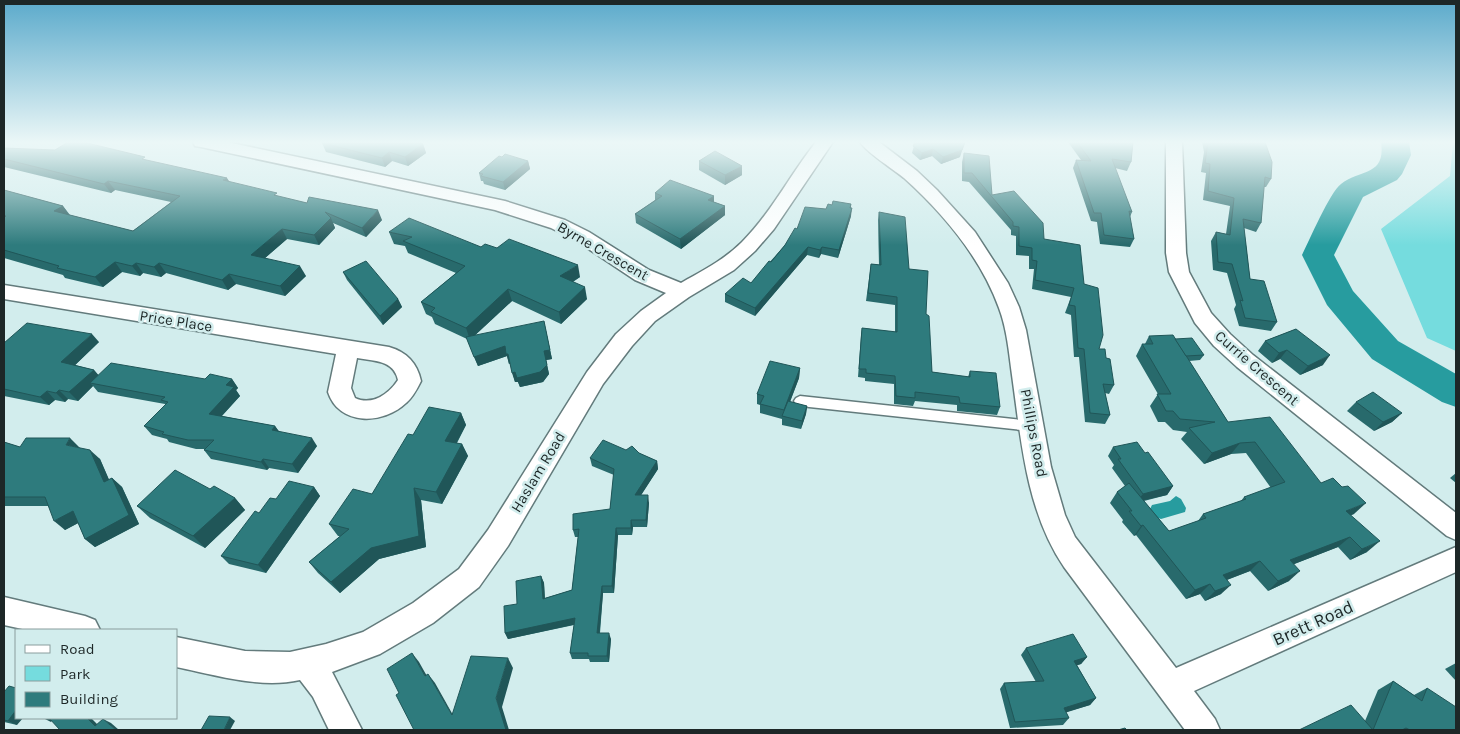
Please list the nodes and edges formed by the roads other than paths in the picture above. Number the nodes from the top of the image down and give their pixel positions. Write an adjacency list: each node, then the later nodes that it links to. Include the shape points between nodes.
1 (363, 176): 6 (street, Byrne Crescent, via 539,216 582,236 642,275)
2 (800, 176): 6 (street, Haslam Road, via 748,247 727,265)
3 (913, 176): 9 (street, Phillips Road, via 980,253 1009,308)
4 (1175, 176): 10 (street, Currie Crescent, via 1179,272 1203,318 1245,361)
5 (4, 292): 7 (street, Price Place)
6 (682, 292): 15 (street, Haslam Road, via 642,322 595,378 498,538 469,578 423,613 370,644)
7 (348, 350)
8 (800, 400): 9 (lane)
9 (1031, 426): 16 (street, Phillips Road, via 1039,472 1062,540)
10 (1456, 528)
11 (1456, 560): 16 (street, Brett Road)
12 (4, 611): 13 (street)
13 (81, 629)
14 (178, 652): 15 (street, Haslam Road, via 246,666)
15 (307, 664): 17 (street, via 324,686)
16 (1171, 686): 18 (street, Phillips Road)
17 (346, 730)
18 (1204, 730)

